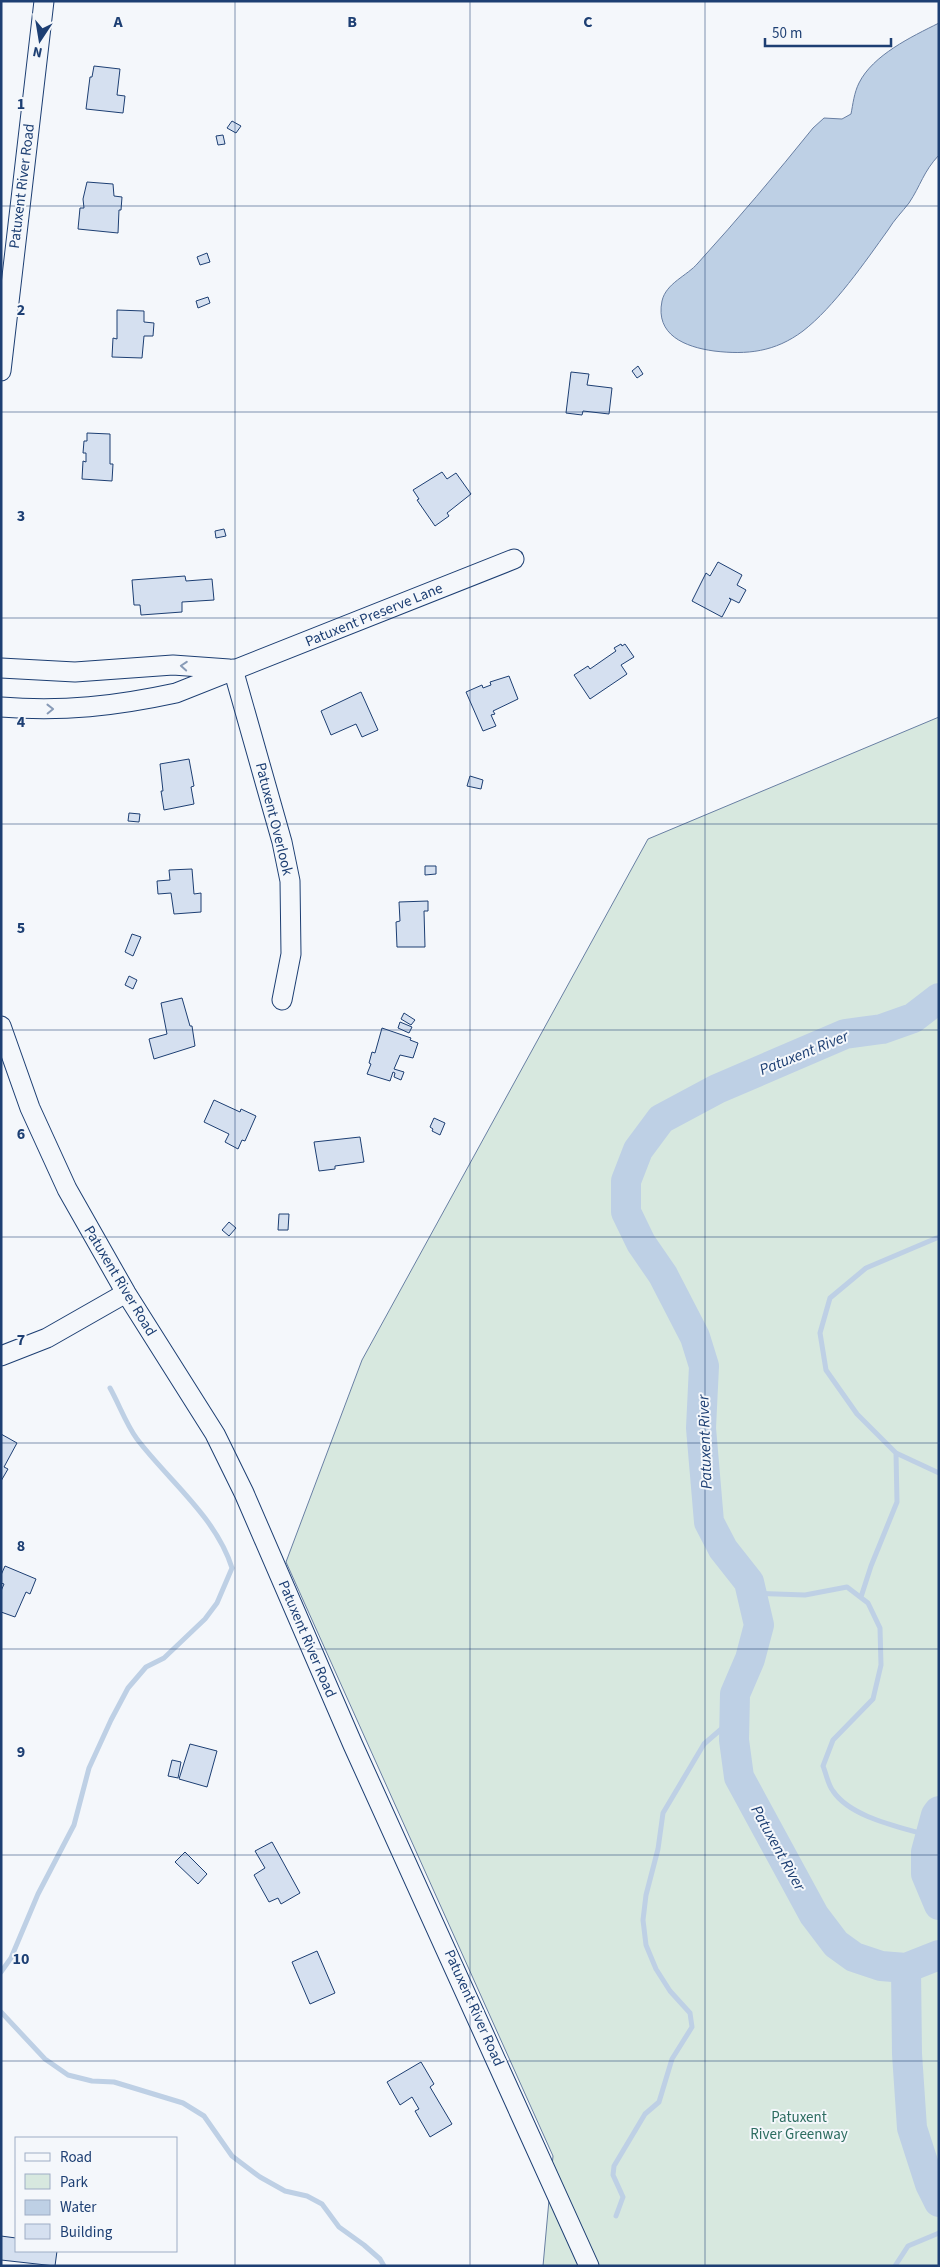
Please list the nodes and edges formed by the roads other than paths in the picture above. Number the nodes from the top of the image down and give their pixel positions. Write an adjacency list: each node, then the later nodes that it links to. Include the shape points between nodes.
1 (44, 1): 2 (street, Patuxent River Road)
2 (1, 372)
3 (514, 559): 5 (street, Patuxent Preserve Lane)
4 (1, 668): 5 (street, Patuxent Preserve Lane, one-way to 4, via 173,665 75,672)
5 (233, 669): 6 (street, Patuxent Preserve Lane, one-way to 5, via 84,709 129,704 176,693); 7 (street, Patuxent Overlook, via 290,881 291,954)
6 (1, 707)
7 (282, 1000)
8 (1, 1026): 9 (street, Patuxent River Road, via 30,1108 67,1189)
9 (126, 1293): 10 (street, via 47,1338); 11 (street, Patuxent River Road, via 215,1434 244,1493 353,1745)
10 (1, 1356)
11 (589, 2266)

